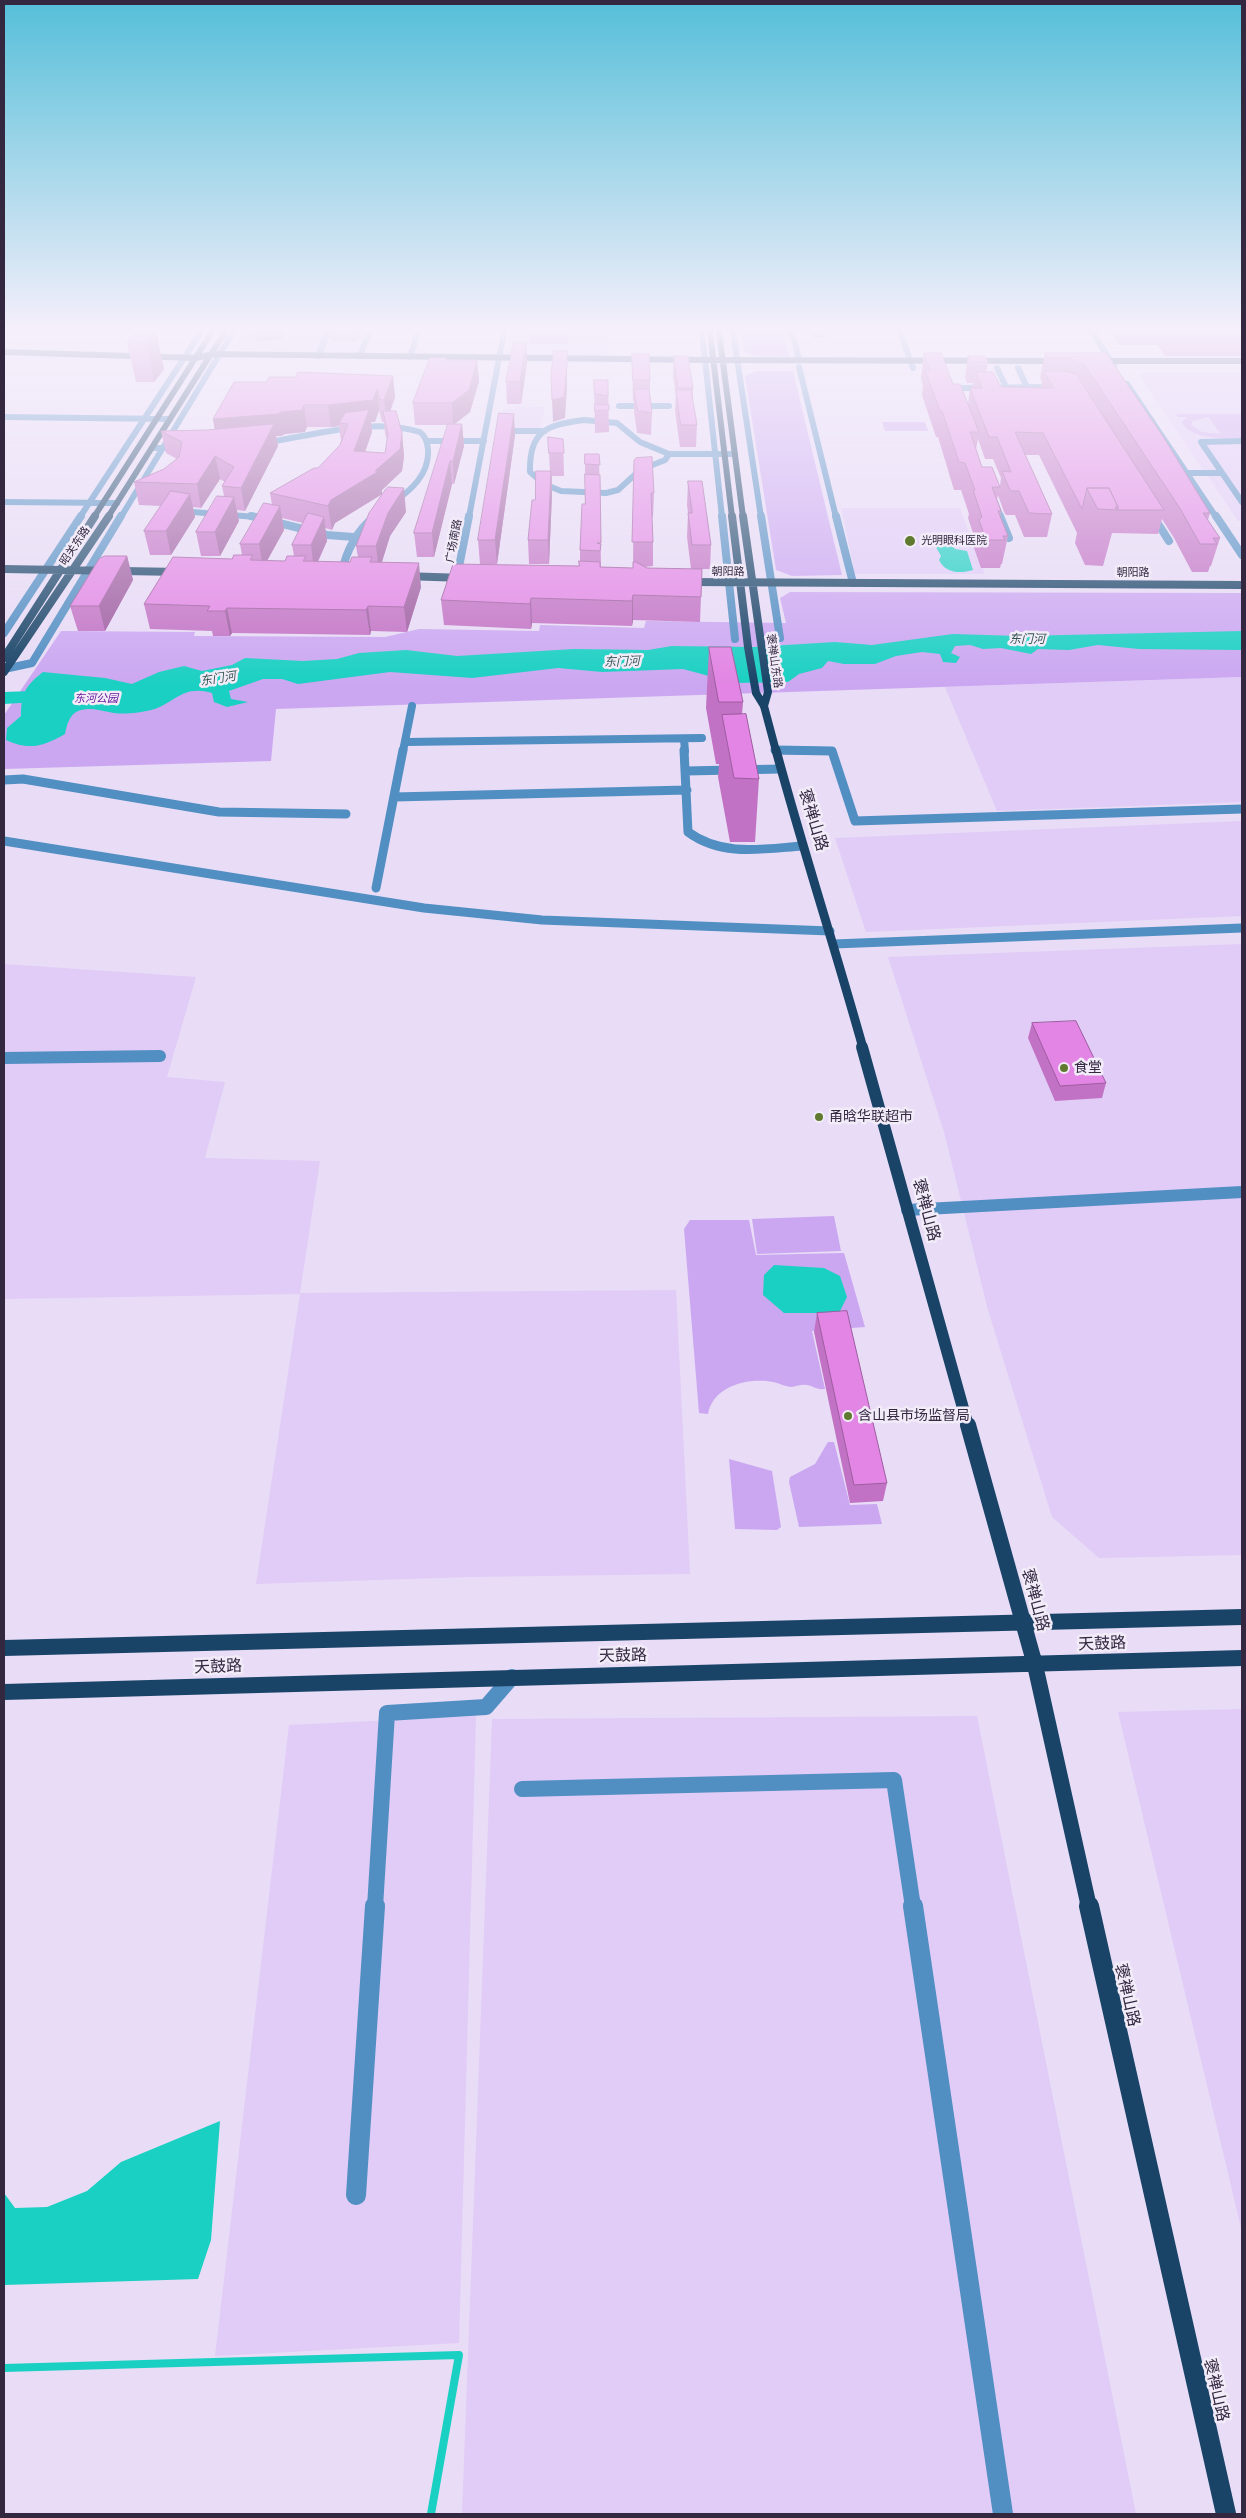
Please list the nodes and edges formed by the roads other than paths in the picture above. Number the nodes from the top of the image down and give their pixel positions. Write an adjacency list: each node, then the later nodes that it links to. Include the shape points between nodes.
1 (125, 450): 26 (street)
2 (137, 450): 27 (main road, 昭关东路)
3 (151, 450): 28 (main road, 昭关东路)
4 (162, 450): 38 (street)
5 (428, 450): 30 (street, via 429,463 423,474 397,500 370,519)
6 (482, 450): 44 (street, 广场南路)
7 (532, 450): 16 (street, via 530,472 544,484 561,491 594,493 618,490 640,470 665,460)
8 (663, 450): 16 (street)
9 (715, 450): 17 (street)
10 (723, 450): 18 (main road, 褒禅山东路)
11 (734, 450): 19 (main road, 褒禅山东路)
12 (751, 450): 50 (street)
13 (820, 450): 51 (street)
14 (1172, 450): 20 (street)
15 (1206, 450): 21 (street)
16 (668, 454): 17 (street)
17 (715, 454): 18 (street); 47 (street)
18 (724, 454): 19 (street); 48 (main road, 褒禅山东路)
19 (735, 454): 49 (main road, 褒禅山东路)
20 (1188, 473): 21 (street); 33 (street)
21 (1222, 473): 25 (street)
22 (993, 495): 31 (street)
23 (4, 502): 26 (street)
24 (1144, 502): 32 (street)
25 (1242, 502)
26 (90, 503): 27 (street); 35 (street)
27 (103, 503): 28 (street); 36 (main road, 昭关东路)
28 (117, 503): 37 (main road, 昭关东路)
29 (180, 511): 30 (street, via 248,515)
30 (354, 537): 41 (street)
31 (1008, 538)
32 (1169, 541)
33 (1242, 555)
34 (4, 570): 35 (main road)
35 (46, 570): 36 (main road); 53 (street)
36 (60, 570): 37 (main road); 56 (main road, 昭关东路)
37 (72, 570): 38 (main road); 57 (main road, 昭关东路, via 13,661)
38 (89, 570): 39 (main road); 57 (street, via 32,664)
39 (186, 572)
40 (331, 575): 41 (main road)
41 (341, 575): 42 (main road)
42 (351, 575)
43 (399, 576): 44 (main road)
44 (457, 578): 45 (main road)
45 (476, 578)
46 (672, 582): 47 (main road, 朝阳路)
47 (729, 583): 48 (main road, 朝阳路); 55 (street)
48 (740, 583): 49 (main road, 朝阳路); 59 (main road, 褒禅山东路, via 754,687)
49 (752, 583): 50 (main road, 朝阳路); 59 (main road, 褒禅山东路, via 768,692)
50 (771, 583): 51 (main road, 朝阳路); 54 (street)
51 (853, 583): 52 (main road, 朝阳路)
52 (1242, 585)
53 (4, 633)
54 (780, 638)
55 (735, 639)
56 (4, 658)
57 (4, 669)
58 (412, 706): 62 (street)
59 (764, 706): 63 (main road, 褒禅山路)
60 (702, 738): 61 (street)
61 (684, 739): 62 (street); 65 (street)
62 (405, 742): 68 (street)
63 (775, 750): 64 (main road, 褒禅山路); 69 (street, via 832,751 855,821)
64 (780, 769): 65 (street); 72 (main road, 褒禅山路)
65 (686, 771): 67 (street)
66 (4, 780): 70 (street, via 23,779 219,812)
67 (687, 790): 68 (street); 72 (street, via 688,832 696,840 736,849)
68 (394, 797): 73 (street)
69 (1242, 809)
70 (346, 814)
71 (4, 841): 75 (street, via 424,908 542,920)
72 (802, 846): 75 (main road, 褒禅山路)
73 (376, 888)
74 (1242, 928): 75 (street)
75 (832, 938): 79 (main road, 褒禅山路)
76 (160, 1056): 77 (street)
77 (4, 1058)
78 (1242, 1192): 79 (street)
79 (908, 1210): 81 (main road, 褒禅山路)
80 (1242, 1617): 81 (main road, 天鼓路)
81 (1024, 1623): 82 (main road, 天鼓路); 84 (main road, 褒禅山路)
82 (4, 1648)
83 (1242, 1658): 84 (main road, 天鼓路)
84 (1035, 1665): 85 (main road, 天鼓路); 90 (main road, 褒禅山路)
85 (512, 1677): 86 (main road, 天鼓路); 88 (street, via 486,1707 387,1713)
86 (4, 1692)
87 (522, 1788): 89 (street, via 894,1780)
88 (356, 2195)
89 (1003, 2514)
90 (1226, 2514)

